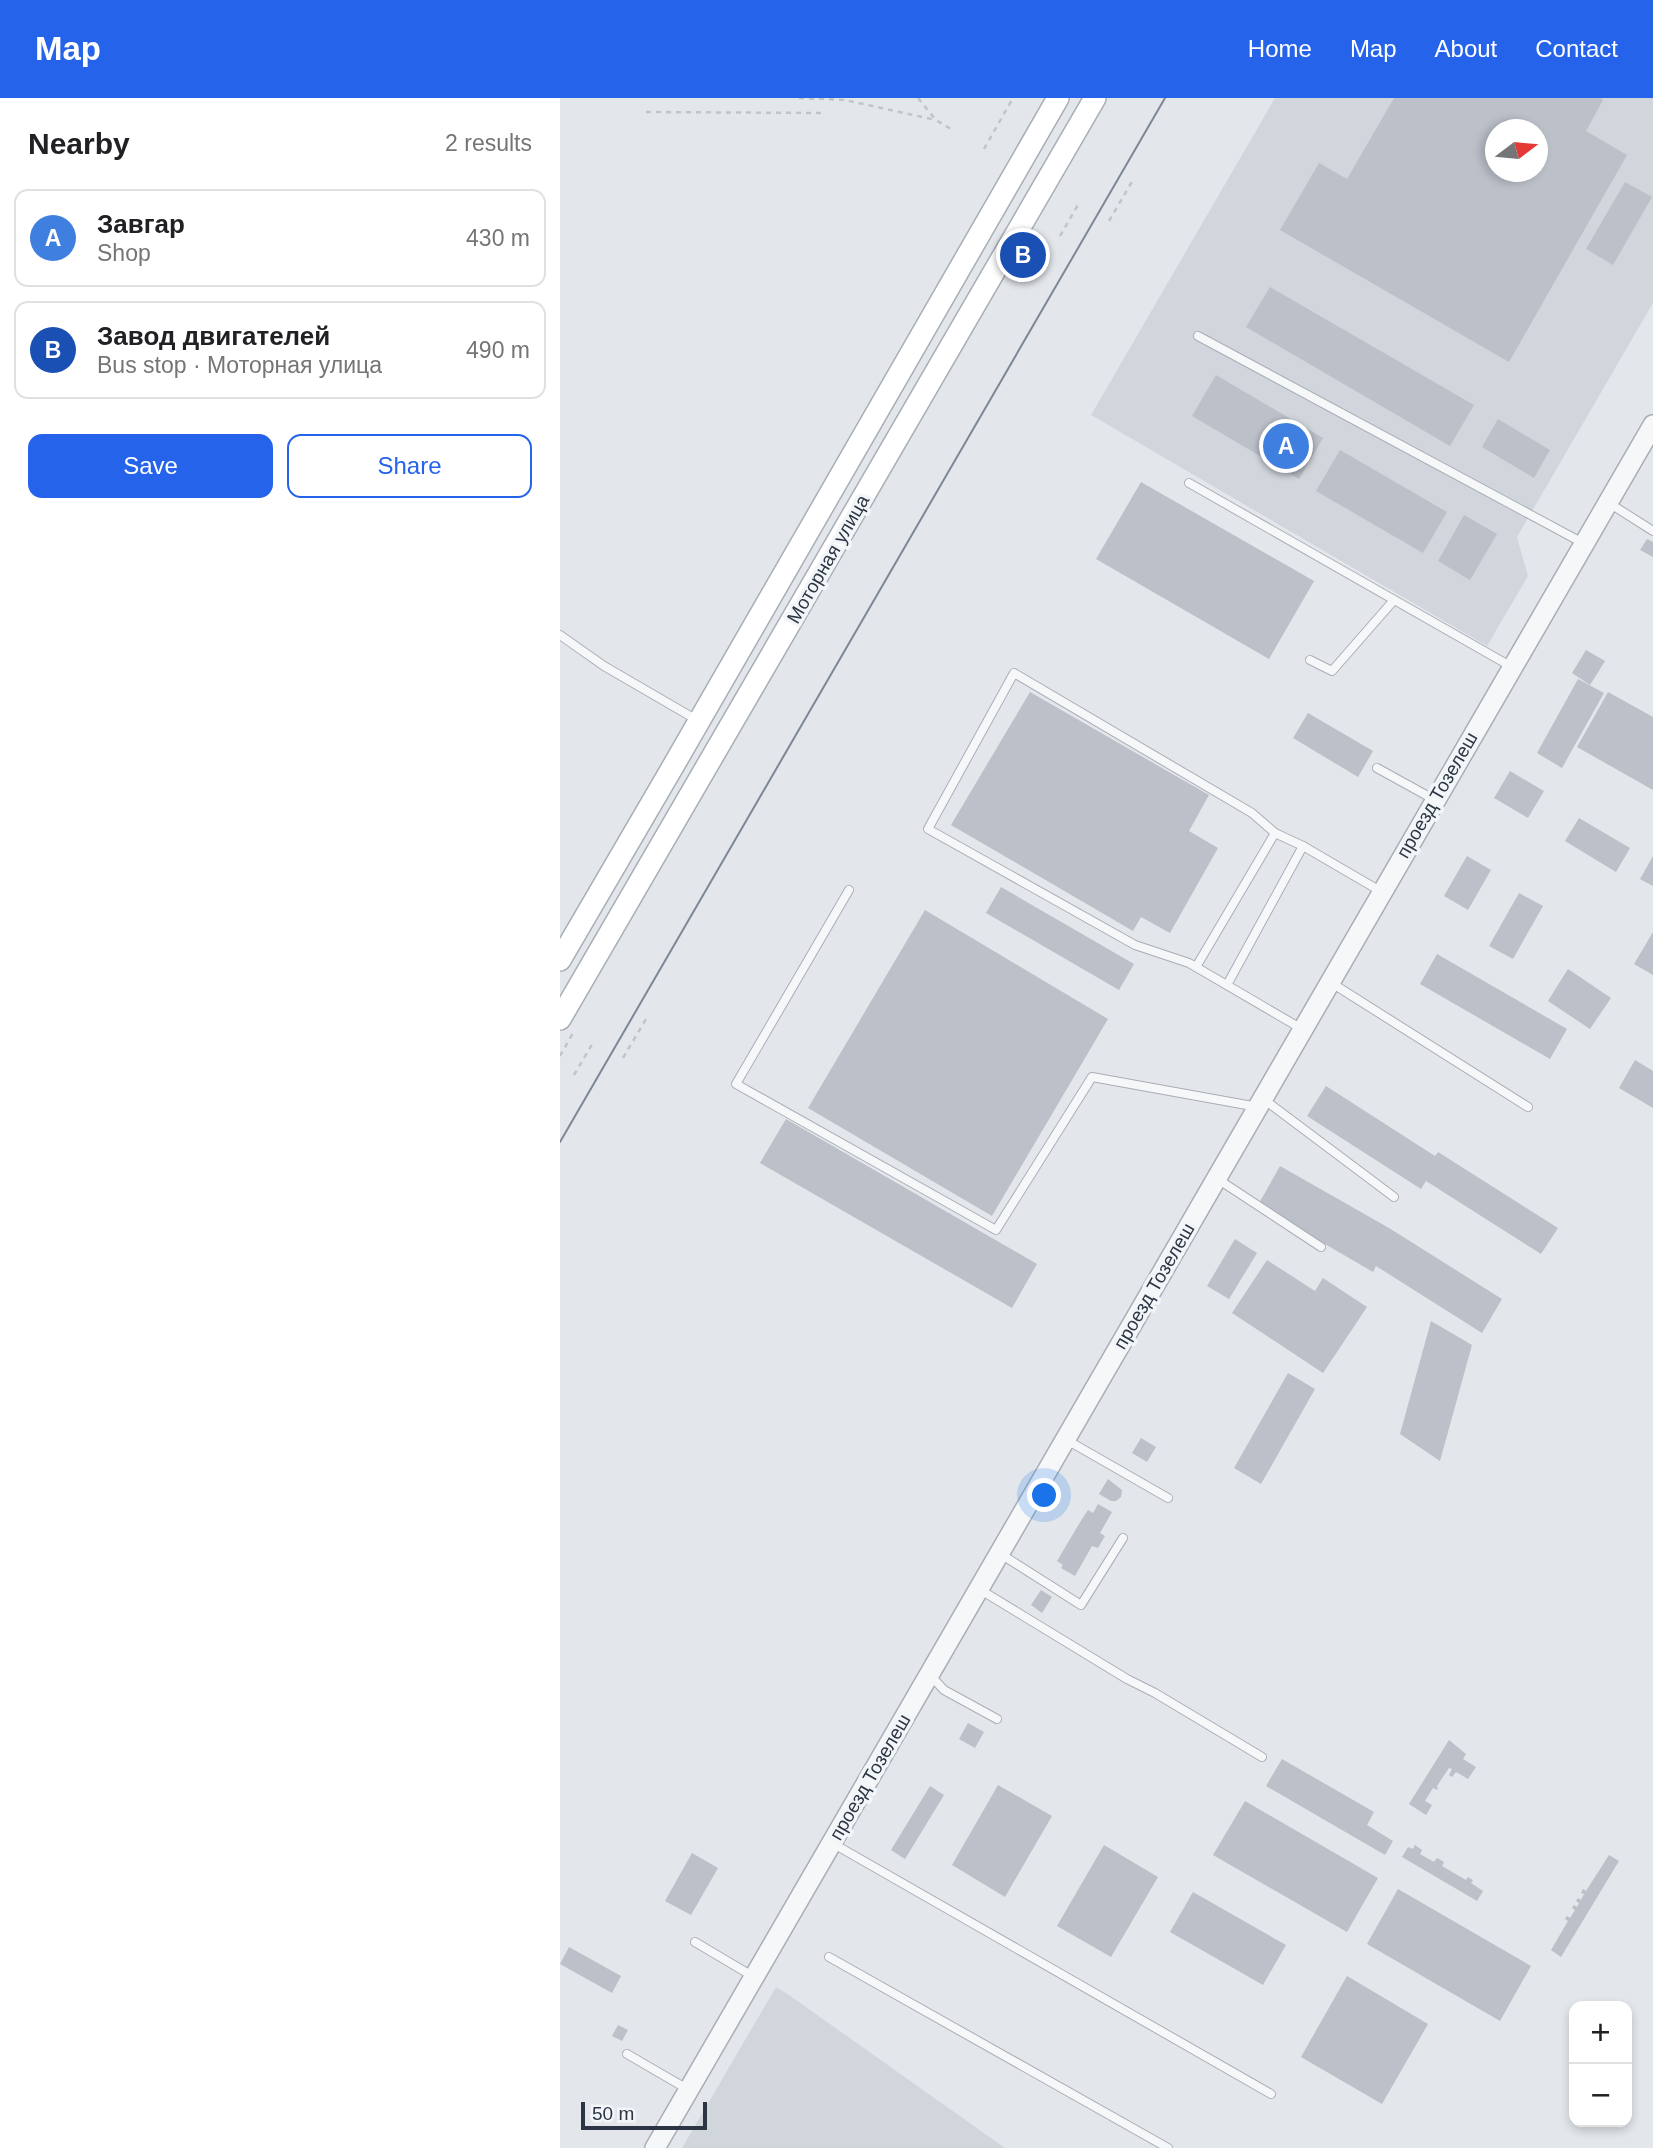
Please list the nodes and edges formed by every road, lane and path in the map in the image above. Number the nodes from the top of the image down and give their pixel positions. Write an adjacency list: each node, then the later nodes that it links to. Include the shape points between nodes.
1 (799, 98): 8 (path, via 845,100)
2 (918, 98): 8 (path)
3 (1013, 98): 10 (path)
4 (1058, 98): 22 (main road, Моторная улица)
5 (1095, 98): 23 (main road, Моторная улица)
6 (646, 112): 7 (path)
7 (822, 113)
8 (936, 120): 9 (path)
9 (951, 129)
10 (984, 149)
11 (1133, 180): 13 (path)
12 (1079, 203): 14 (path)
13 (1110, 221)
14 (1060, 236)
15 (1198, 336): 20 (lane)
16 (1653, 425): 18 (street, проезд Тозелеш)
17 (1189, 483): 21 (lane)
18 (1609, 503): 19 (lane); 20 (street, проезд Тозелеш)
19 (1653, 530)
20 (1585, 544): 26 (street, проезд Тозелеш)
21 (1394, 600): 25 (lane, via 1332,671); 26 (lane)
22 (762, 611): 23 (main road); 27 (main road, Моторная улица)
23 (788, 626): 39 (main road, Моторная улица)
24 (560, 635): 27 (lane)
25 (1310, 660)
26 (1512, 667): 29 (street, проезд Тозелеш)
27 (700, 722): 34 (main road, Моторная улица)
28 (1377, 768): 29 (lane)
29 (1435, 800): 33 (street, проезд Тозелеш)
30 (1275, 833): 31 (lane); 35 (lane); 35 (lane, via 1252,813 1014,673 928,829 1135,945)
31 (1303, 846): 33 (lane); 37 (lane)
32 (849, 890): 45 (lane, via 736,1084 996,1230 1092,1077)
33 (1382, 892): 36 (street, проезд Тозелеш)
34 (560, 960)
35 (1196, 967): 37 (lane)
36 (1330, 982): 40 (street, проезд Тозелеш); 46 (lane)
37 (1227, 985): 40 (lane)
38 (646, 1019): 43 (path)
39 (568, 1025): 42 (path)
40 (1302, 1029): 45 (street, проезд Тозелеш)
41 (594, 1041): 44 (path)
42 (560, 1056)
43 (623, 1058)
44 (574, 1075)
45 (1260, 1102): 47 (street, проезд Тозелеш); 48 (lane)
46 (1528, 1107)
47 (1216, 1178): 49 (lane); 50 (street, проезд Тозелеш)
48 (1394, 1197)
49 (1321, 1247)
50 (1065, 1439): 51 (lane); 53 (street, проезд Тозелеш)
51 (1168, 1498)
52 (1124, 1538): 53 (lane, via 1081,1605)
53 (999, 1553): 54 (street, проезд Тозелеш)
54 (979, 1588): 55 (street, проезд Тозелеш); 57 (lane)
55 (929, 1675): 56 (lane, via 944,1690); 58 (street, проезд Тозелеш)
56 (997, 1719)
57 (1262, 1758)
58 (832, 1843): 61 (street, проезд Тозелеш); 64 (lane)
59 (695, 1942): 61 (lane)
60 (829, 1956): 66 (lane)
61 (754, 1977): 63 (street, проезд Тозелеш)
62 (627, 2054): 63 (lane)
63 (689, 2090): 65 (street, проезд Тозелеш)
64 (1271, 2094)
65 (655, 2148)
66 (1168, 2148)

